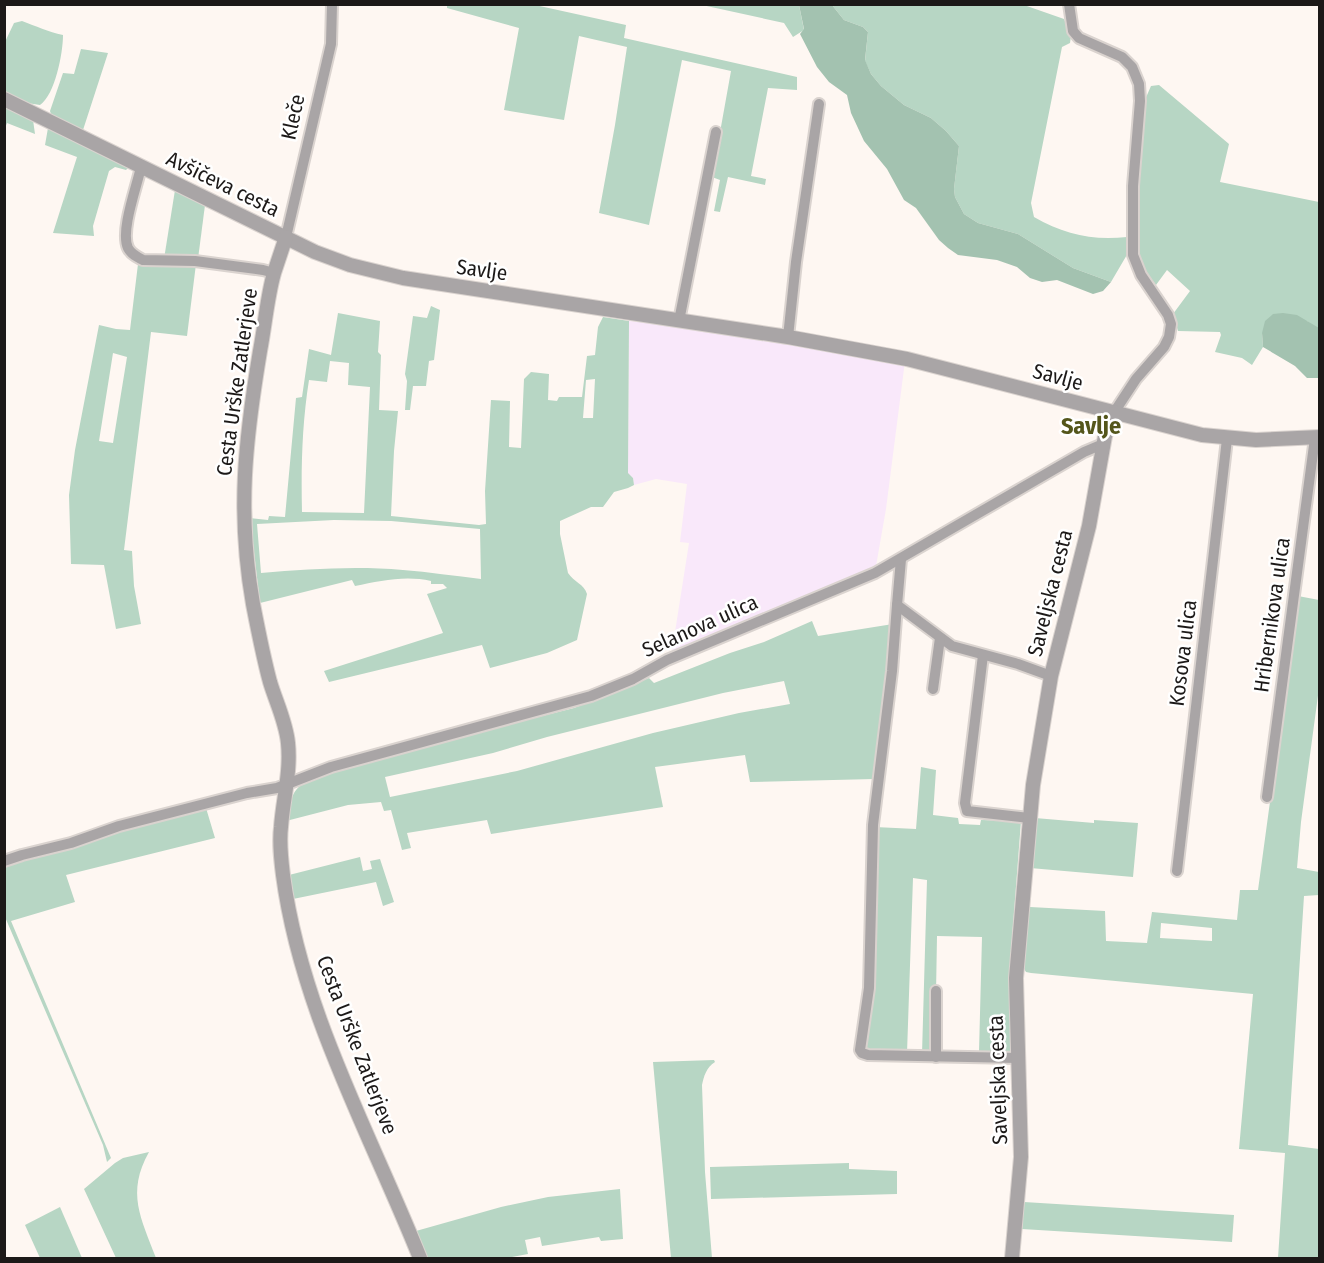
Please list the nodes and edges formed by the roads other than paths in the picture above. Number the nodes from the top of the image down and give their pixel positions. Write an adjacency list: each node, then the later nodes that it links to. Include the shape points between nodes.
1 (332, 4): 7 (street, Kleče, via 331,44)
2 (1069, 4): 11 (street, Saveljska cesta, via 1072,31 1122,57 1132,67 1139,84 1133,255 1172,324 1164,347)
3 (4, 99): 6 (street, Avšičeva cesta)
4 (819, 104): 10 (street)
5 (717, 132): 9 (street)
6 (141, 167): 7 (street, Avšičeva cesta); 8 (street, Avšičeva cesta, via 126,232 128,246 136,256 143,260 195,261)
7 (286, 237): 8 (street, Cesta Urške Zatlerjeve); 9 (street, Savlje, via 336,260 403,278)
8 (274, 273): 21 (street, Cesta Urške Zatlerjeve, via 247,436 243,521 260,643 288,742)
9 (679, 321): 10 (street, Savlje)
10 (788, 337): 11 (street, Savlje, via 907,359)
11 (1113, 414): 13 (street, Savlje); 14 (street, Saveljska cesta)
12 (1317, 437): 13 (street, Savlje); 22 (street, Hribernikova ulica)
13 (1227, 439): 25 (street, Kosova ulica)
14 (1103, 444): 15 (street, Selanova ulica); 19 (street, Saveljska cesta, via 1089,526)
15 (901, 559): 16 (street); 21 (street, Selanova ulica, via 591,696 331,767)
16 (897, 605): 17 (street); 27 (street, via 873,825 868,988 860,1050 868,1055)
17 (940, 638): 18 (street); 20 (street)
18 (983, 656): 19 (street); 23 (street, via 967,811)
19 (1051, 676): 23 (street, Saveljska cesta)
20 (933, 689)
21 (288, 784): 24 (street, Selanova ulica, via 119,826); 29 (street, Cesta Urške Zatlerjeve, via 280,849 305,975)
22 (1267, 797)
23 (1029, 818): 28 (street, Saveljska cesta, via 1016,978)
24 (4, 861)
25 (1177, 872)
26 (936, 991): 27 (street)
27 (936, 1057): 28 (street)
28 (1019, 1058): 30 (street, Saveljska cesta, via 1021,1157)
29 (420, 1258)
30 (1012, 1258)

